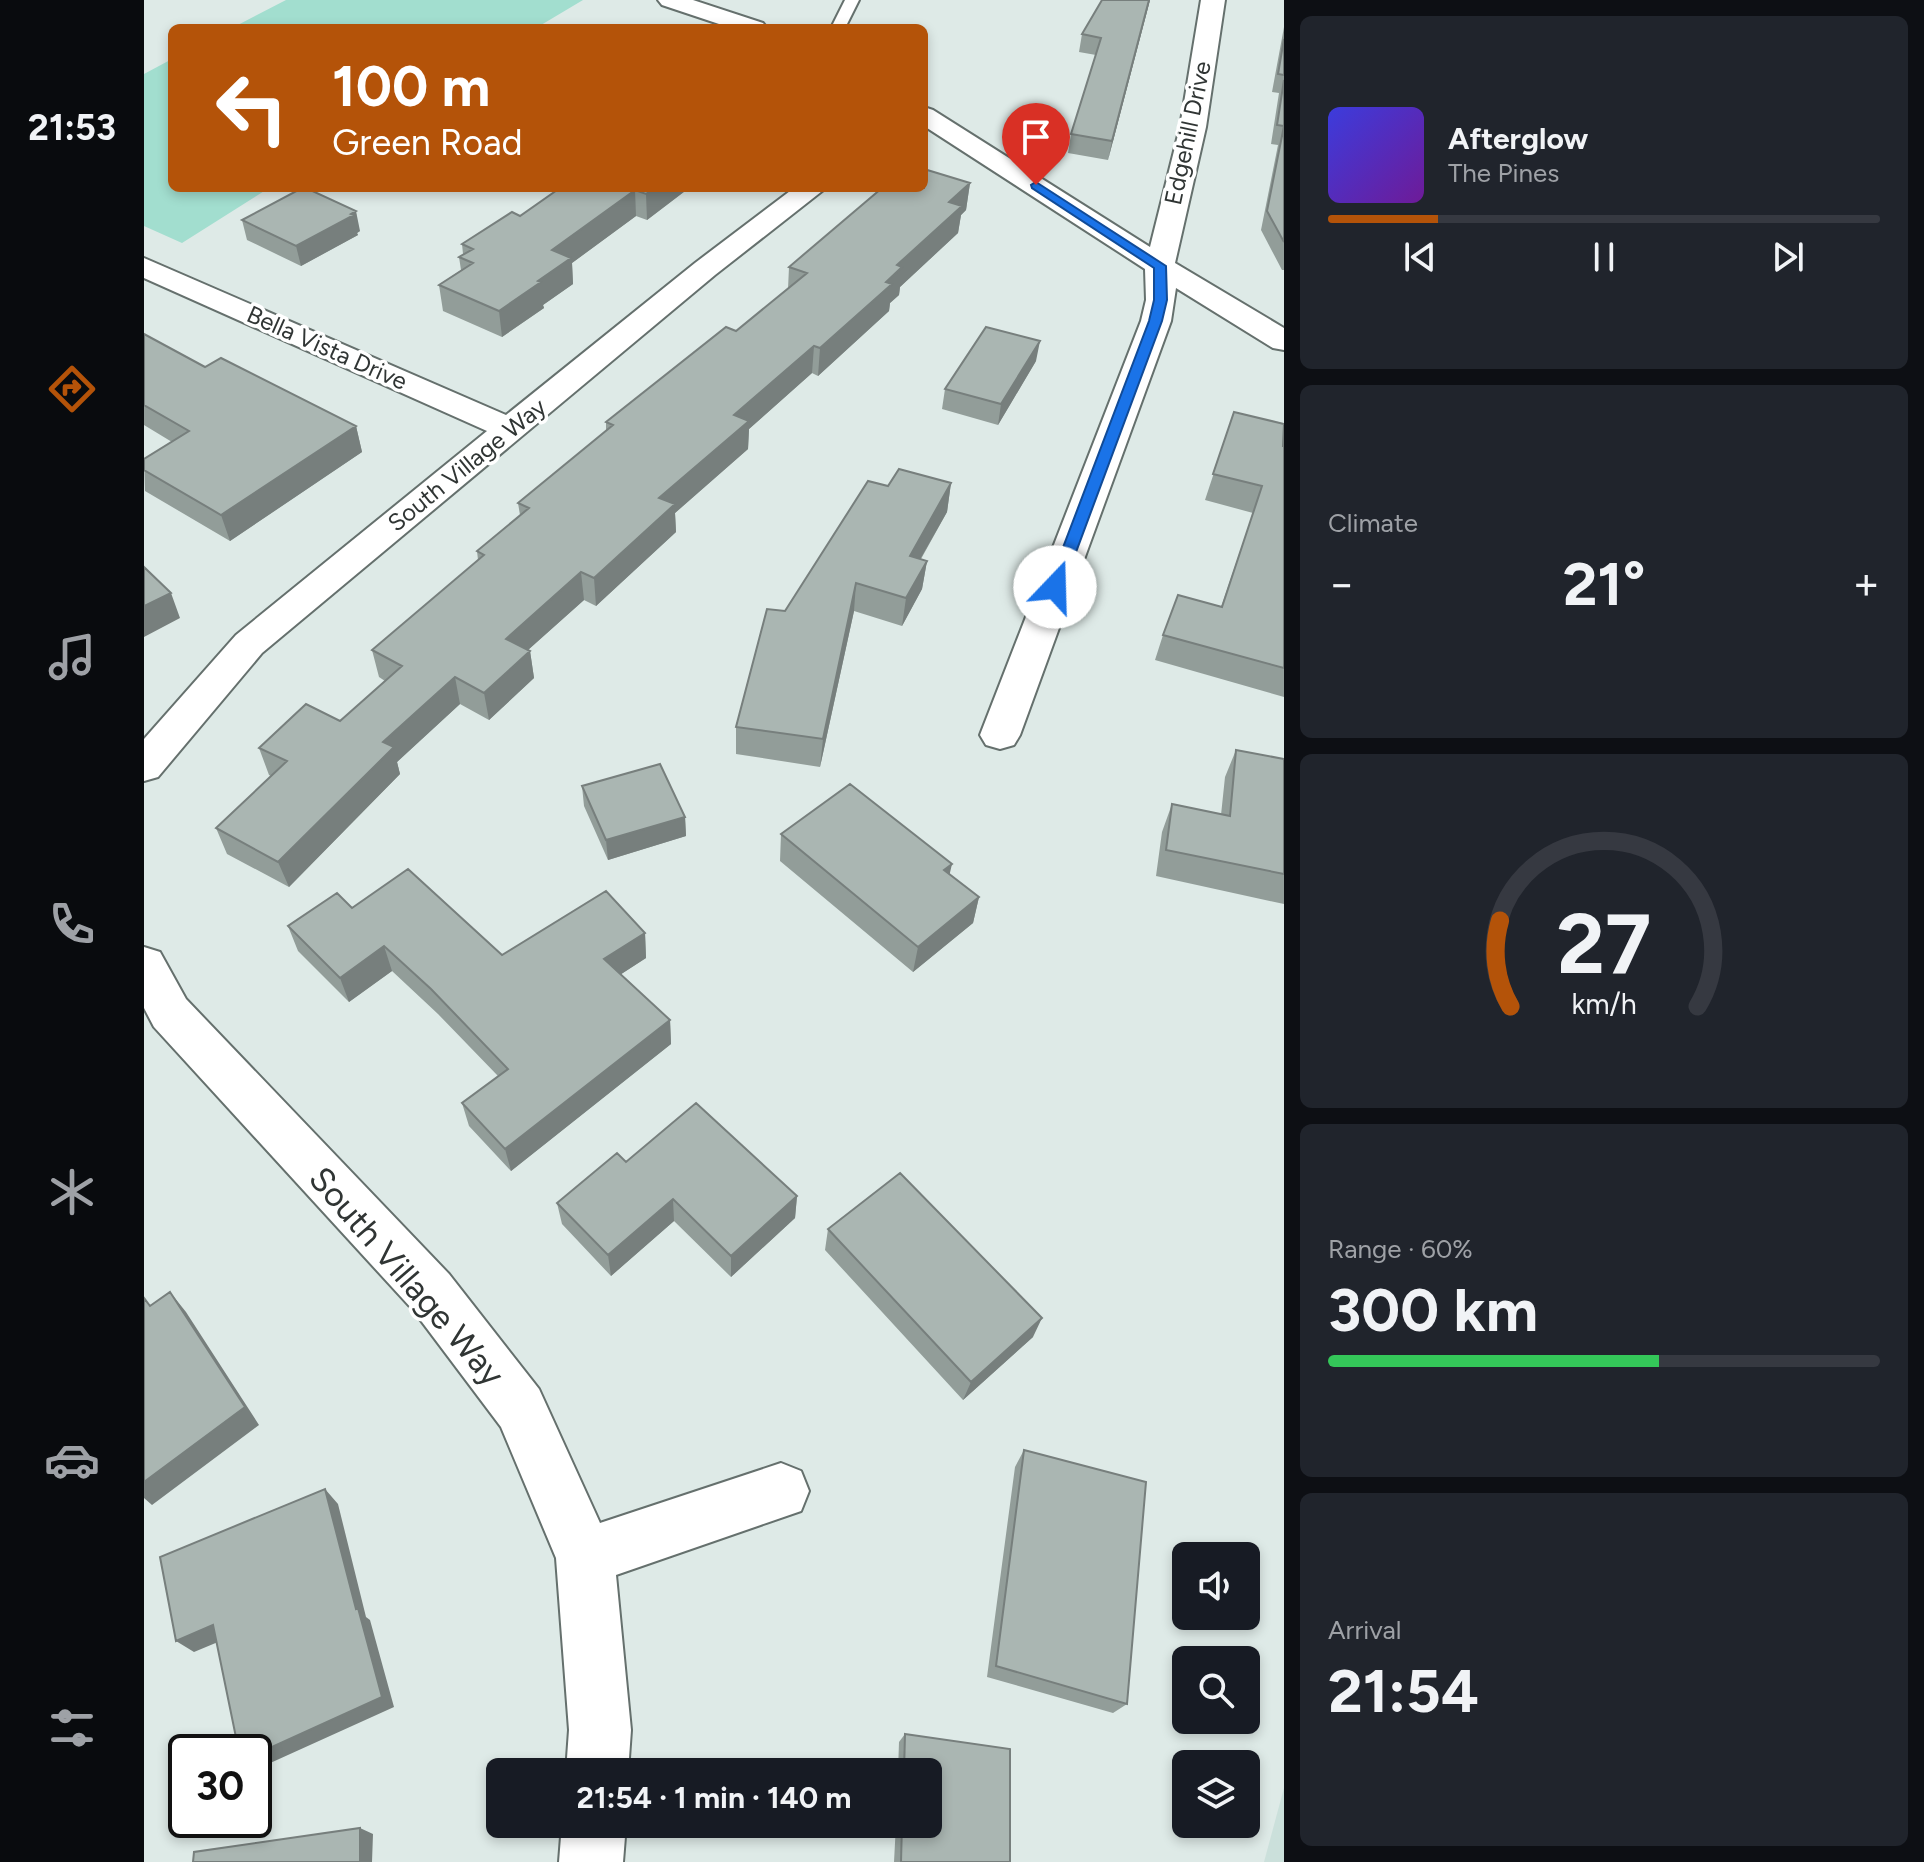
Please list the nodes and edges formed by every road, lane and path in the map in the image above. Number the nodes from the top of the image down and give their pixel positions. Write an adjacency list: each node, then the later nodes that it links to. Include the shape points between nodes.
1 (670, 0): 4 (street)
2 (852, 0): 5 (lane)
3 (1213, 0): 8 (street, Edgehill Drive, via 1193,127)
4 (743, 24)
5 (840, 24)
6 (928, 118): 8 (street)
7 (807, 192): 11 (street, South Village Way)
8 (1160, 266): 10 (street); 12 (street, Edgehill Drive, via 1156,321)
9 (144, 267): 11 (street, Bella Vista Drive)
10 (1284, 341)
11 (510, 429): 13 (street, South Village Way, via 249,644)
12 (1000, 735)
13 (144, 766)
14 (144, 965): 16 (street, South Village Way, via 170,1013 431,1292 520,1408)
15 (781, 1491): 16 (street)
16 (585, 1557): 17 (street, South Village Way)
17 (598, 1758)
18 (593, 1838): 19 (street)
19 (591, 1862)

